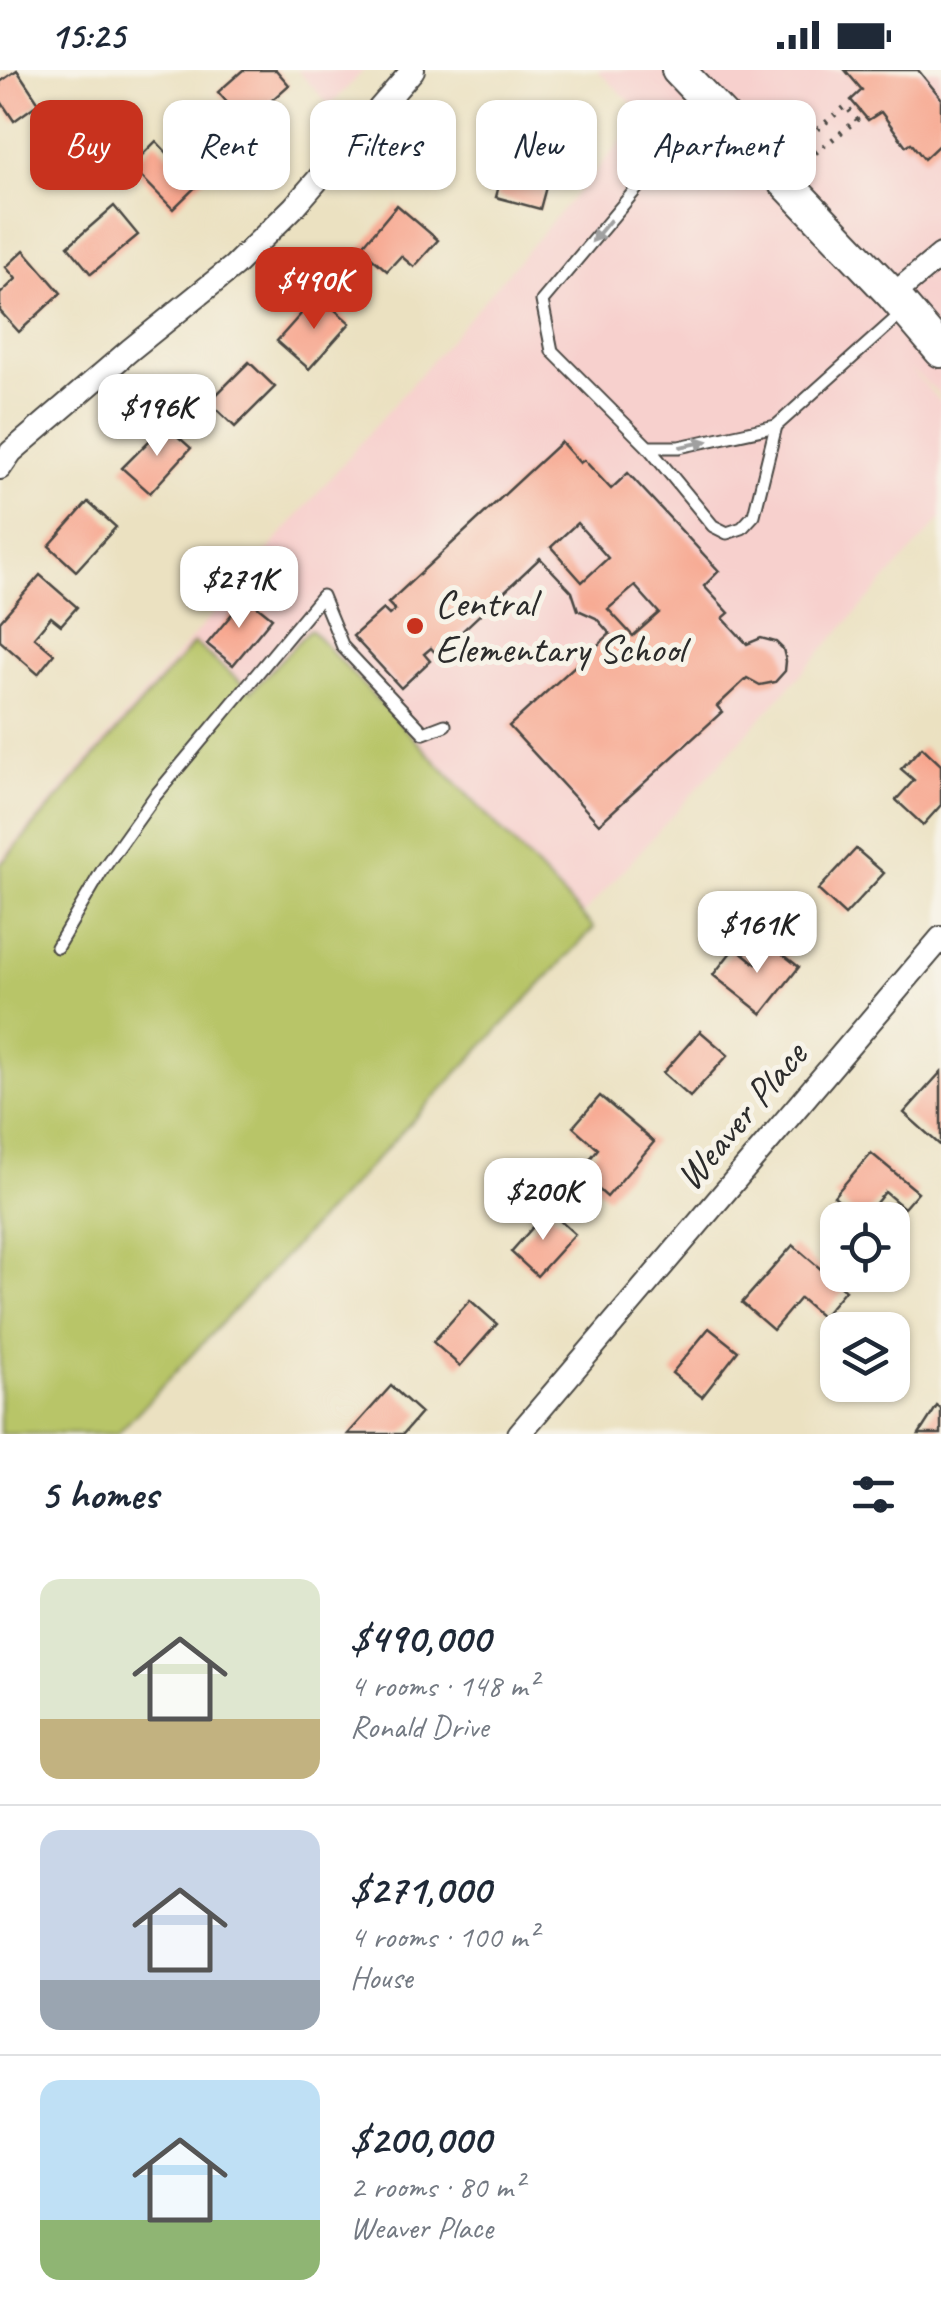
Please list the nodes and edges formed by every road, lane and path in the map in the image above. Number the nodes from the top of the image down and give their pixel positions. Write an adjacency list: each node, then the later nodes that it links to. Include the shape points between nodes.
1 (412, 70): 15 (street, via 294,208)
2 (678, 70): 3 (main road)
3 (706, 100)
4 (858, 108): 5 (path)
5 (851, 113): 6 (path, via 846,106); 7 (path, via 857,120)
6 (816, 130)
7 (816, 152)
8 (636, 190): 14 (lane, one-way to 14, via 542,301 552,351)
9 (792, 190): 11 (main road)
10 (941, 256): 11 (street)
11 (899, 303): 12 (main road); 13 (lane)
12 (941, 351)
13 (776, 426): 14 (lane, one-way to 13, via 679,447); 14 (lane, via 754,515 727,533 712,526)
14 (648, 447)
15 (0, 468)
16 (445, 724): 18 (lane, via 424,734 342,647 322,596 155,796)
17 (941, 938): 19 (street, Weaver Place)
18 (57, 947)
19 (519, 1434)

